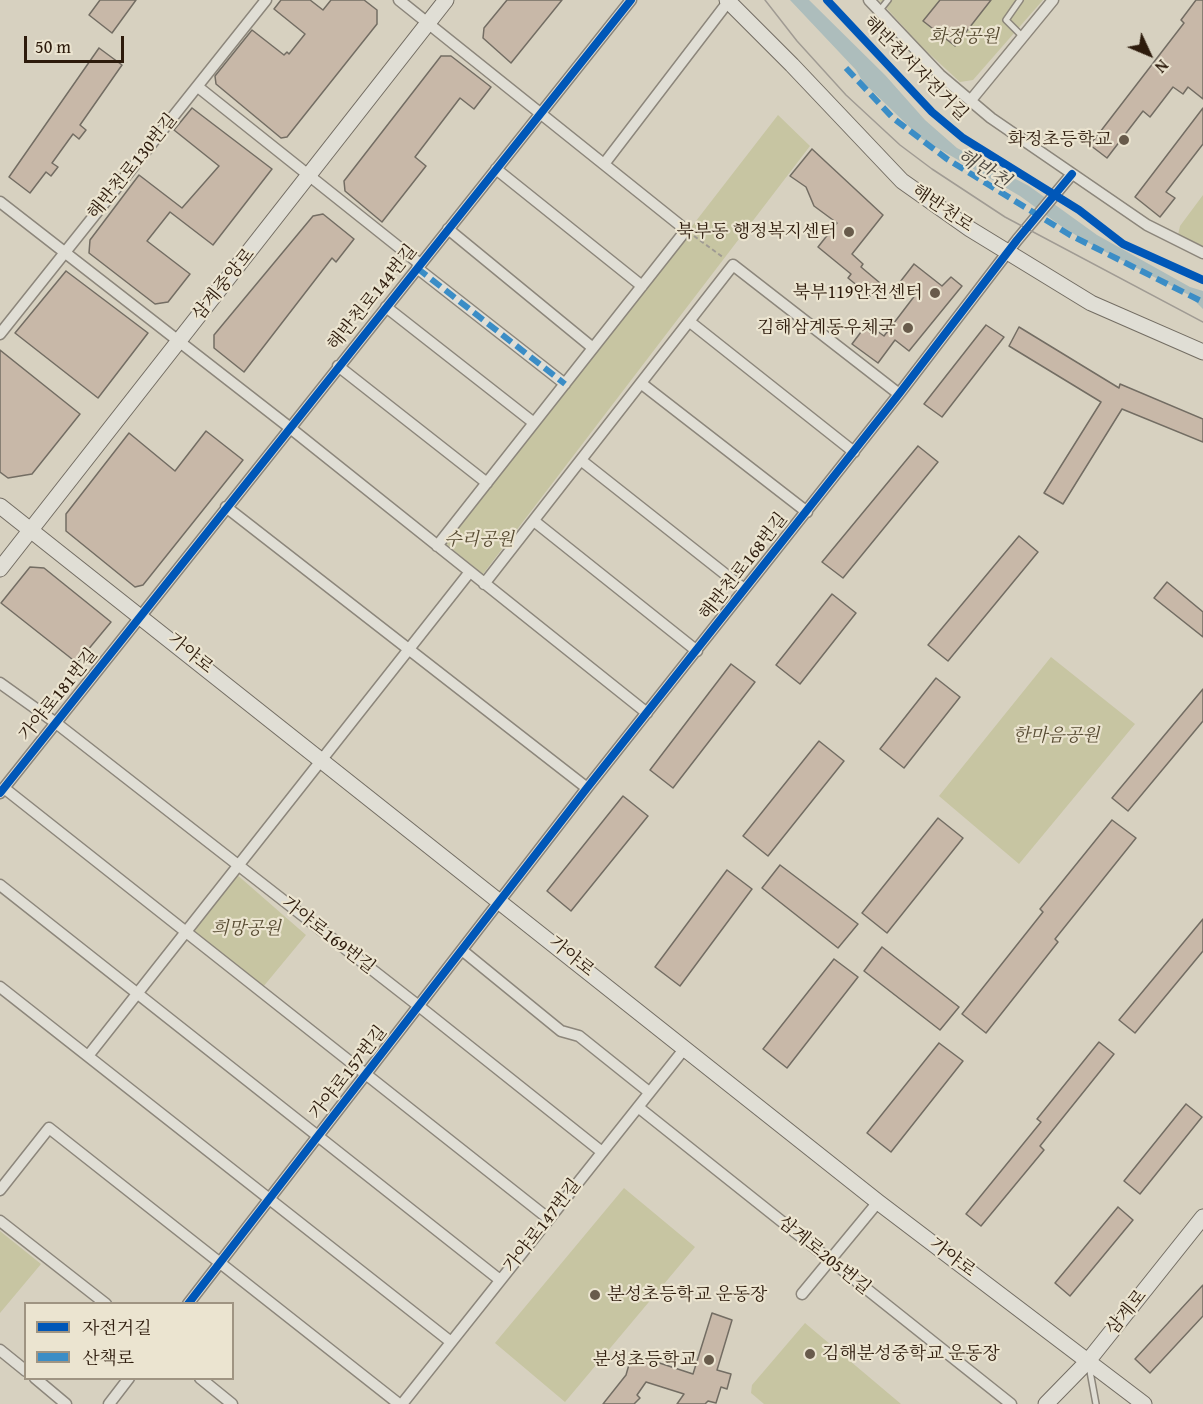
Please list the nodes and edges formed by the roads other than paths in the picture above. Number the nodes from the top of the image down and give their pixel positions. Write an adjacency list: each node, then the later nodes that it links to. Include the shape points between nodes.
1 (266, 0): 13 (street, 해반천로130번길)
2 (399, 0): 11 (street)
3 (446, 0): 11 (main road, 삼계중앙로)
4 (631, 0): 15 (street, 해반천로144번길)
5 (869, 0): 10 (street)
6 (888, 0): 10 (lane)
7 (1020, 0): 12 (lane, via 1006,20)
8 (1053, 0): 12 (street)
9 (728, 1): 16 (street, 해반천로); 22 (main road, 해반천로, via 902,181 970,229)
10 (880, 11): 14 (street, via 940,75)
11 (428, 23): 15 (street); 19 (main road, 삼계중앙로)
12 (1023, 37): 14 (street)
13 (198, 87): 19 (street); 23 (street, 해반천로130번길)
14 (971, 100): 18 (street)
15 (540, 114): 16 (street); 17 (street, 해반천로144번길)
16 (604, 164): 26 (street, via 686,230)
17 (496, 169): 21 (street, 해반천로144번길); 26 (street)
18 (1072, 174): 22 (street, 해반천로168번길); 24 (street, via 1147,225)
19 (310, 176): 25 (street); 30 (main road, 삼계중앙로)
20 (0, 202): 23 (street)
21 (448, 229): 25 (street, 해반천로144번길); 31 (street)
22 (1013, 245): 32 (main road, 해반천로, via 1091,303); 36 (street, 해반천로168번길)
23 (65, 253): 29 (street, 해반천로130번길); 30 (street)
24 (1203, 253)
25 (418, 266): 27 (street, 해반천로144번길); 34 (street, 해반천로144번길)
26 (642, 286): 31 (street)
27 (386, 307): 33 (street, 해반천로144번길); 37 (street, 해반천로144번길)
28 (690, 322): 35 (street); 36 (street, via 733,265); 39 (street)
29 (1, 330)
30 (179, 341): 38 (street); 46 (main road, 삼계중앙로)
31 (593, 348): 34 (street)
32 (1203, 352)
33 (338, 366): 38 (street, 해반천로144번길); 41 (street, 해반천로144번길)
34 (565, 384): 37 (street)
35 (642, 384): 40 (street); 44 (street, 해반천로168번길)
36 (899, 394): 39 (street, 해반천로168번길)
37 (534, 423): 41 (street)
38 (289, 427): 43 (street, 해반천로144번길); 47 (street)
39 (854, 452): 44 (street, 해반천로168번길)
40 (582, 461): 45 (street); 51 (street, 해반천로168번길)
41 (487, 483): 47 (street)
42 (0, 506): 46 (main road, 가야로)
43 (226, 507): 52 (street, 해반천로144번길); 53 (street)
44 (807, 512): 51 (street, 해반천로168번길)
45 (534, 521): 50 (street); 54 (street)
46 (31, 530): 48 (main road, 삼계중앙로); 52 (main road, 가야로)
47 (437, 546): 49 (street)
48 (0, 569)
49 (469, 573): 50 (street); 53 (street)
50 (484, 584): 56 (street)
51 (744, 589): 54 (street, 해반천로168번길)
52 (142, 616): 57 (street, 가야로181번길); 58 (main road, 가야로)
53 (409, 649): 58 (street); 59 (street)
54 (697, 651): 56 (street, 해반천로168번길)
55 (0, 683): 57 (street)
56 (647, 713): 59 (street, 해반천로168번길)
57 (56, 723): 60 (street, 가야로181번길); 61 (street, 가야로181번길)
58 (323, 760): 61 (street); 63 (main road, 가야로)
59 (587, 788): 63 (street, 해반천로168번길)
60 (2, 790): 64 (street, 가야로181번길)
61 (237, 865): 64 (street); 68 (street, 가야로169번길)
62 (0, 885): 67 (street)
63 (502, 902): 65 (street, 가야로157번길); 69 (main road, 가야로)
64 (187, 932): 67 (street); 71 (street)
65 (464, 951): 68 (street, 가야로157번길); 72 (street, via 561,1031 579,1036)
66 (0, 987): 70 (street)
67 (140, 993): 70 (street); 74 (street)
68 (420, 1007): 71 (street, 가야로157번길); 75 (street)
69 (685, 1048): 72 (street, 가야로147번길); 78 (main road, 가야로)
70 (88, 1056): 77 (street)
71 (367, 1075): 74 (street, 가야로157번길); 80 (street, 가야로157번길)
72 (649, 1092): 73 (street, 가야로147번길)
73 (638, 1107): 75 (street, 가야로147번길); 82 (street, 삼계로205번길)
74 (320, 1135): 77 (street, 가야로157번길); 84 (street, 가야로157번길)
75 (602, 1152): 80 (street, 가야로147번길)
76 (0, 1190): 83 (street, via 49,1128)
77 (270, 1199): 83 (street, 가야로157번길); 88 (street)
78 (878, 1202): 82 (street); 90 (main road, 가야로)
79 (1203, 1217): 90 (main road, 삼계로)
80 (549, 1219): 84 (street, 가야로147번길)
81 (0, 1221): 86 (street)
82 (830, 1261): 85 (street); 99 (street, 삼계로205번길)
83 (220, 1262): 87 (street, 가야로157번길); 98 (street)
84 (500, 1280): 88 (street, 가야로147번길)
85 (802, 1294)
86 (103, 1302)
87 (190, 1302)
88 (451, 1342): 98 (street, 가야로147번길)
89 (0, 1350): 91 (street)
90 (1088, 1361): 100 (main road, 삼계로); 101 (lane); 102 (main road, 가야로)
91 (24, 1369)
92 (37, 1380): 95 (street)
93 (127, 1380): 96 (street)
94 (202, 1380): 97 (street)
95 (66, 1404)
96 (108, 1404)
97 (232, 1404)
98 (401, 1404)
99 (1011, 1404)
100 (1046, 1404)
101 (1095, 1404)
102 (1144, 1404)

